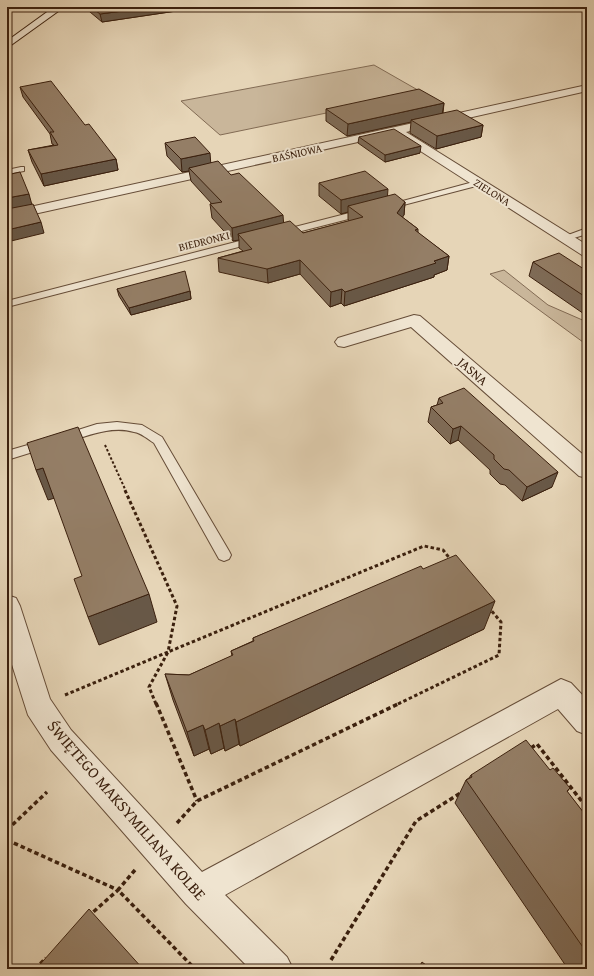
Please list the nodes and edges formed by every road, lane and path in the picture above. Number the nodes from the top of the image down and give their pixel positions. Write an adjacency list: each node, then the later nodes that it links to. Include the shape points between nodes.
1 (60, 7): 2 (street)
2 (7, 45)
3 (587, 88): 4 (street, BAŚNIOWA)
4 (397, 131): 7 (street, ZIELONA); 8 (street, BAŚNIOWA)
5 (21, 169): 6 (lane)
6 (7, 172)
7 (477, 183): 10 (street, ZIELONA); 12 (lane, BIEDRONKI)
8 (7, 216)
9 (587, 231): 10 (lane)
10 (564, 238): 11 (street, ZIELONA)
11 (587, 252)
12 (7, 304)
13 (344, 342): 16 (street, JASNA, via 414,320)
14 (98, 428): 15 (lane); 17 (lane, via 138,428 158,440); 21 (path, via 177,606)
15 (7, 456)
16 (587, 470)
17 (224, 554)
18 (453, 562): 21 (path, via 443,550 424,546)
19 (487, 604): 21 (path, via 501,622 499,655 197,801 149,687)
20 (7, 606): 22 (street, ŚWIĘTEGO MAKSYMILIANA KOLBE)
21 (168, 652): 22 (path)
22 (38, 706): 30 (street, ŚWIĘTEGO MAKSYMILIANA KOLBE, via 61,740)
23 (587, 722): 30 (street, via 561,692)
24 (523, 753): 27 (path, via 537,744)
25 (470, 787): 33 (path, via 416,821)
26 (47, 792): 28 (path)
27 (587, 808)
28 (7, 830)
29 (7, 840): 31 (path, via 118,890)
30 (198, 892): 35 (street, ŚWIĘTEGO MAKSYMILIANA KOLBE)
31 (85, 920)
32 (52, 953): 34 (path)
33 (331, 960)
34 (35, 969)
35 (275, 969)

